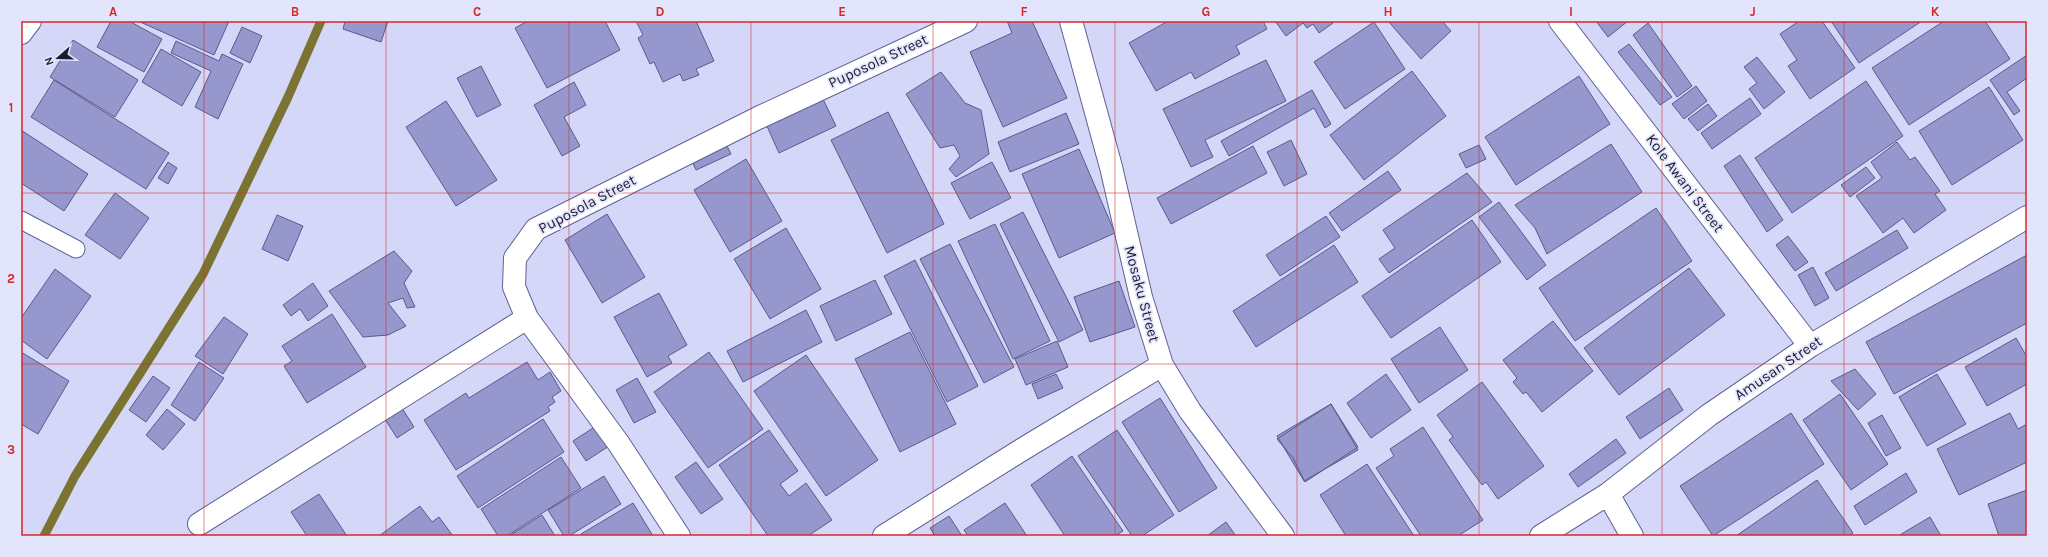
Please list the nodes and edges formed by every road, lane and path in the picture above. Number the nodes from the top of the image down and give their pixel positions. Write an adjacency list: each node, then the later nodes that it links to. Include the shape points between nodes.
1 (30, 21): 5 (street)
2 (966, 21): 9 (street, Puposola Street, via 758,118 536,229 515,258 514,286)
3 (1071, 21): 11 (street, Mosaku Street, via 1111,167 1141,298)
4 (1560, 21): 10 (street, Kole Awani Street)
5 (21, 33)
6 (2027, 217): 10 (street, Amusan Street)
7 (21, 220): 8 (lane)
8 (76, 249)
9 (527, 318): 13 (street); 14 (street, Puposola Street, via 619,444)
10 (1810, 346): 12 (street, Amusan Street, via 1709,414)
11 (1162, 365): 15 (street); 16 (street, Mosaku Street, via 1190,411)
12 (1608, 494): 17 (street, Amusan Street); 18 (street)
13 (199, 524)
14 (679, 536)
15 (884, 536)
16 (1283, 536)
17 (1541, 536)
18 (1632, 536)

